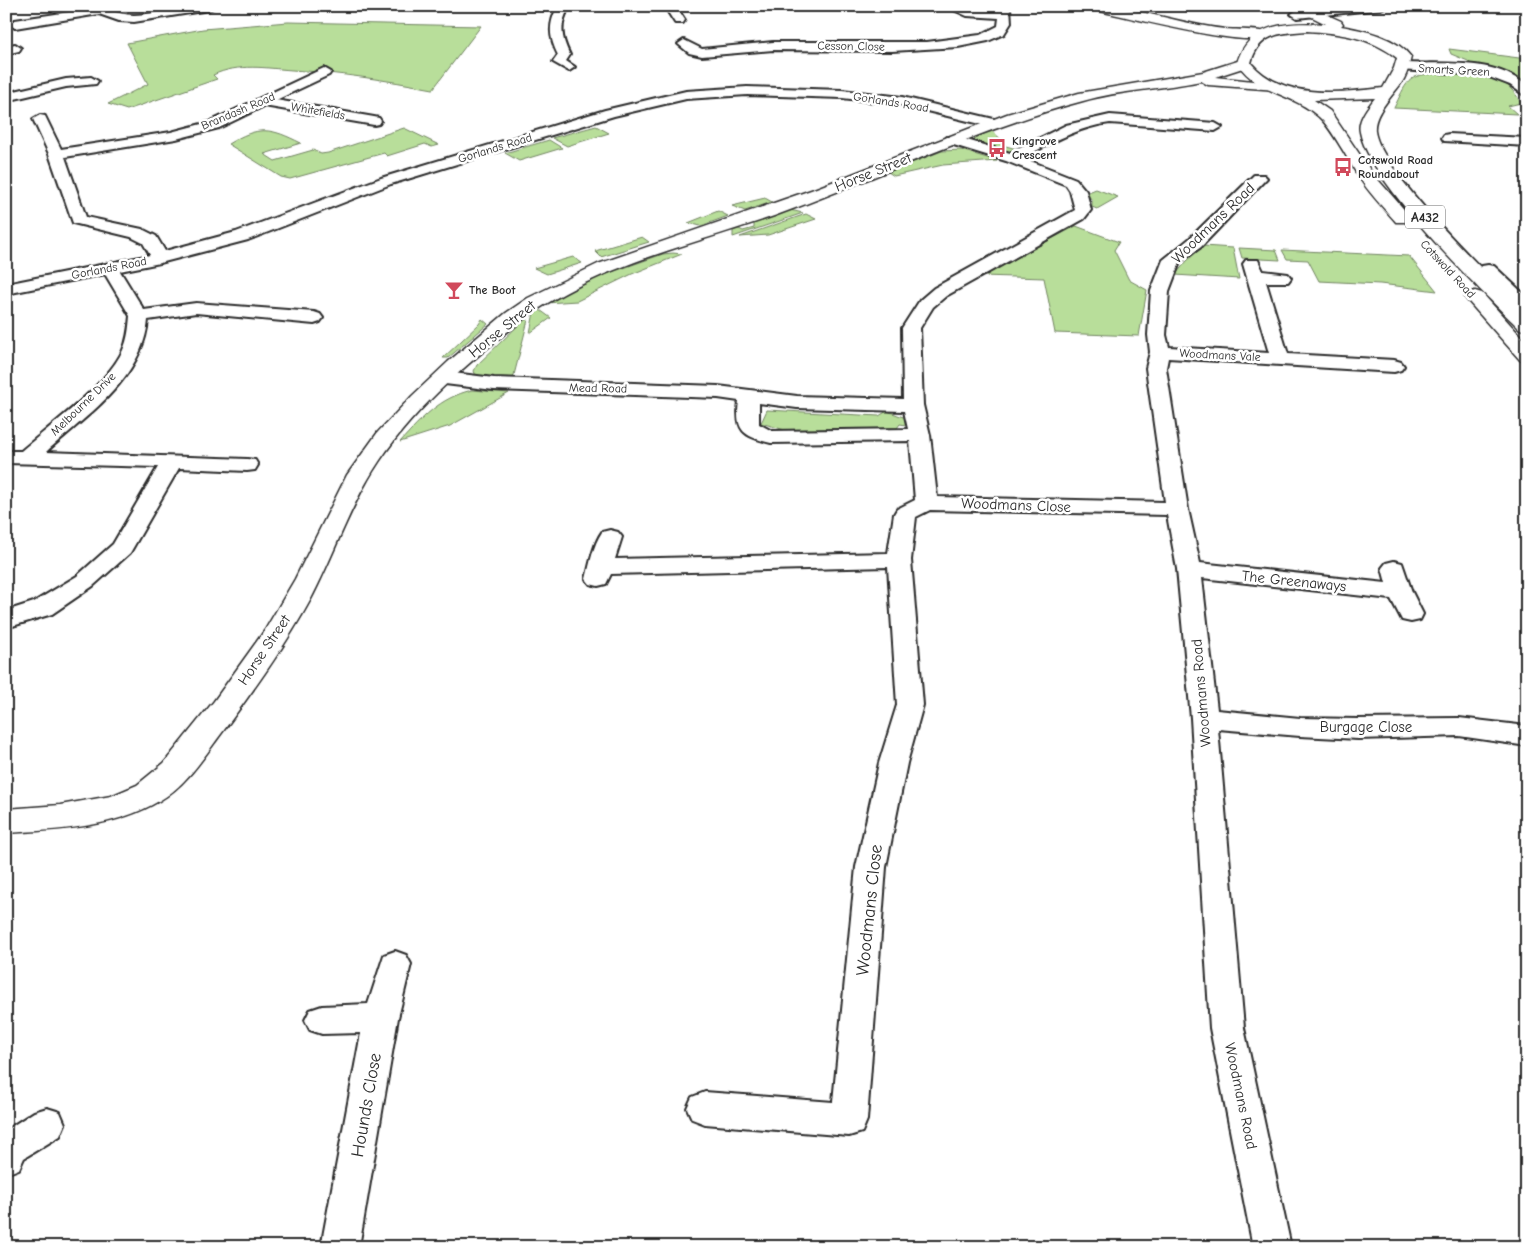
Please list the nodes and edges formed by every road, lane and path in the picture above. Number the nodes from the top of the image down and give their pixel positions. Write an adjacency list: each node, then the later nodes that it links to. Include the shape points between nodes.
1 (564, 6): 21 (street, via 554,30 564,55 560,62)
2 (670, 6): 12 (street)
3 (951, 6): 10 (street, Cesson Close, via 967,12)
4 (1095, 6): 7 (main road)
5 (1381, 6): 11 (street)
6 (209, 7): 8 (street, via 129,23)
7 (1100, 7): 17 (main road)
8 (96, 9): 14 (street)
9 (1299, 10): 11 (street); 13 (main road); 15 (main road)
10 (1005, 11): 19 (street, Cesson Close, via 1005,24 994,35 932,46 782,46 698,52)
11 (1344, 11): 13 (street)
12 (679, 20)
13 (1327, 20): 16 (main road)
14 (15, 24)
15 (1280, 30): 16 (main road); 18 (main road)
16 (1356, 32): 22 (main road, via 1385,41 1397,49 1404,57)
17 (1220, 34): 18 (main road); 20 (main road, via 1238,44)
18 (1266, 34): 20 (main road, via 1253,43)
19 (684, 44)
20 (1245, 58): 24 (main road, Horse Street, via 1222,72); 26 (main road, A432, via 1256,78)
21 (570, 67)
22 (1403, 67): 28 (main road, A432); 29 (street, Smarts Green, via 1491,71 1517,82)
23 (324, 72): 31 (street, Brandash Road)
24 (1189, 80): 26 (main road, Horse Street); 34 (main road, Horse Street, via 1099,92)
25 (91, 81): 30 (street)
26 (1272, 87): 27 (main road, A432)
27 (1292, 92): 28 (main road, A432, via 1338,96); 52 (main road, Cotswold Road / A432, via 1326,114 1367,177 1395,211)
28 (1388, 92): 50 (main road, Cotswold Road / A432, via 1370,116 1367,131 1378,157 1440,234)
29 (1527, 94)
30 (6, 96)
31 (263, 102): 33 (street, Whitefields); 39 (street, Brandash Road, via 214,124 171,136)
32 (40, 119): 39 (street)
33 (374, 121)
34 (993, 123): 37 (main road, Horse Street); 42 (street, Gorlands Road, via 902,101 842,94 746,91 686,95 610,113 386,181 242,236)
35 (1215, 127): 40 (street, via 1192,122 1094,120 1068,129)
36 (1449, 138): 38 (street, via 1509,146)
37 (952, 140): 40 (street); 55 (main road, Horse Street, via 818,194 620,262 559,287 518,313)
38 (1527, 142)
39 (56, 154): 42 (street, via 79,220 136,232 150,240)
40 (1011, 158): 57 (street, via 1071,182 1078,191 1083,210 1078,216 940,292 926,304 911,328)
41 (1259, 178): 51 (street, Woodmans Road, via 1195,244 1172,260 1160,291 1157,336)
42 (160, 258): 43 (street, Gorlands Road)
43 (110, 268): 46 (street, Gorlands Road); 48 (street)
44 (1488, 270): 47 (street, Cotswold Road)
45 (1282, 278): 53 (street, Woodmans Vale, via 1254,270)
46 (6, 289)
47 (1527, 307)
48 (139, 316): 49 (street, via 196,308); 59 (street, Melbourne Drive, via 137,339 130,355 110,381)
49 (314, 318)
50 (1527, 325)
51 (1160, 352): 53 (street, Woodmans Vale); 63 (street, Woodmans Road, via 1156,368)
52 (1527, 356)
53 (1280, 359): 54 (street, Woodmans Vale)
54 (1394, 366)
55 (445, 378): 56 (street, Mead Road, via 494,384 672,389); 73 (main road, Horse Street, via 406,415 376,450 359,476 286,619 221,713 175,771 148,793 129,803 65,816)
56 (750, 396): 57 (street, Mead Road, via 797,402); 58 (street, via 747,421 751,430 759,435)
57 (913, 405): 58 (street)
58 (920, 435): 62 (street)
59 (16, 457): 60 (street, Melbourne Drive)
60 (172, 460): 61 (street, Melbourne Drive); 70 (street, via 122,548 85,581 42,608)
61 (247, 465)
62 (926, 503): 63 (street, Woodmans Close); 65 (street, Woodmans Close, via 905,514)
63 (1177, 509): 67 (street, Woodmans Road)
64 (610, 537): 65 (street, via 600,573)
65 (900, 560): 77 (street, Woodmans Close, via 910,705 893,763 871,867 850,1120)
66 (1394, 568): 68 (street)
67 (1188, 569): 68 (street, The Greenaways); 71 (street, Woodmans Road)
68 (1400, 592): 69 (street)
69 (1411, 614)
70 (6, 620)
71 (1204, 718): 72 (street, Burgage Close, via 1358,730 1459,727); 81 (street, Woodmans Road, via 1227,1028)
72 (1527, 736)
73 (6, 821)
74 (395, 964): 75 (street, Hounds Close)
75 (381, 1018): 76 (street); 80 (street, Hounds Close)
76 (322, 1020)
77 (705, 1108)
78 (47, 1124): 79 (street, via 10,1148)
79 (6, 1157)
80 (340, 1247)
81 (1272, 1247)

